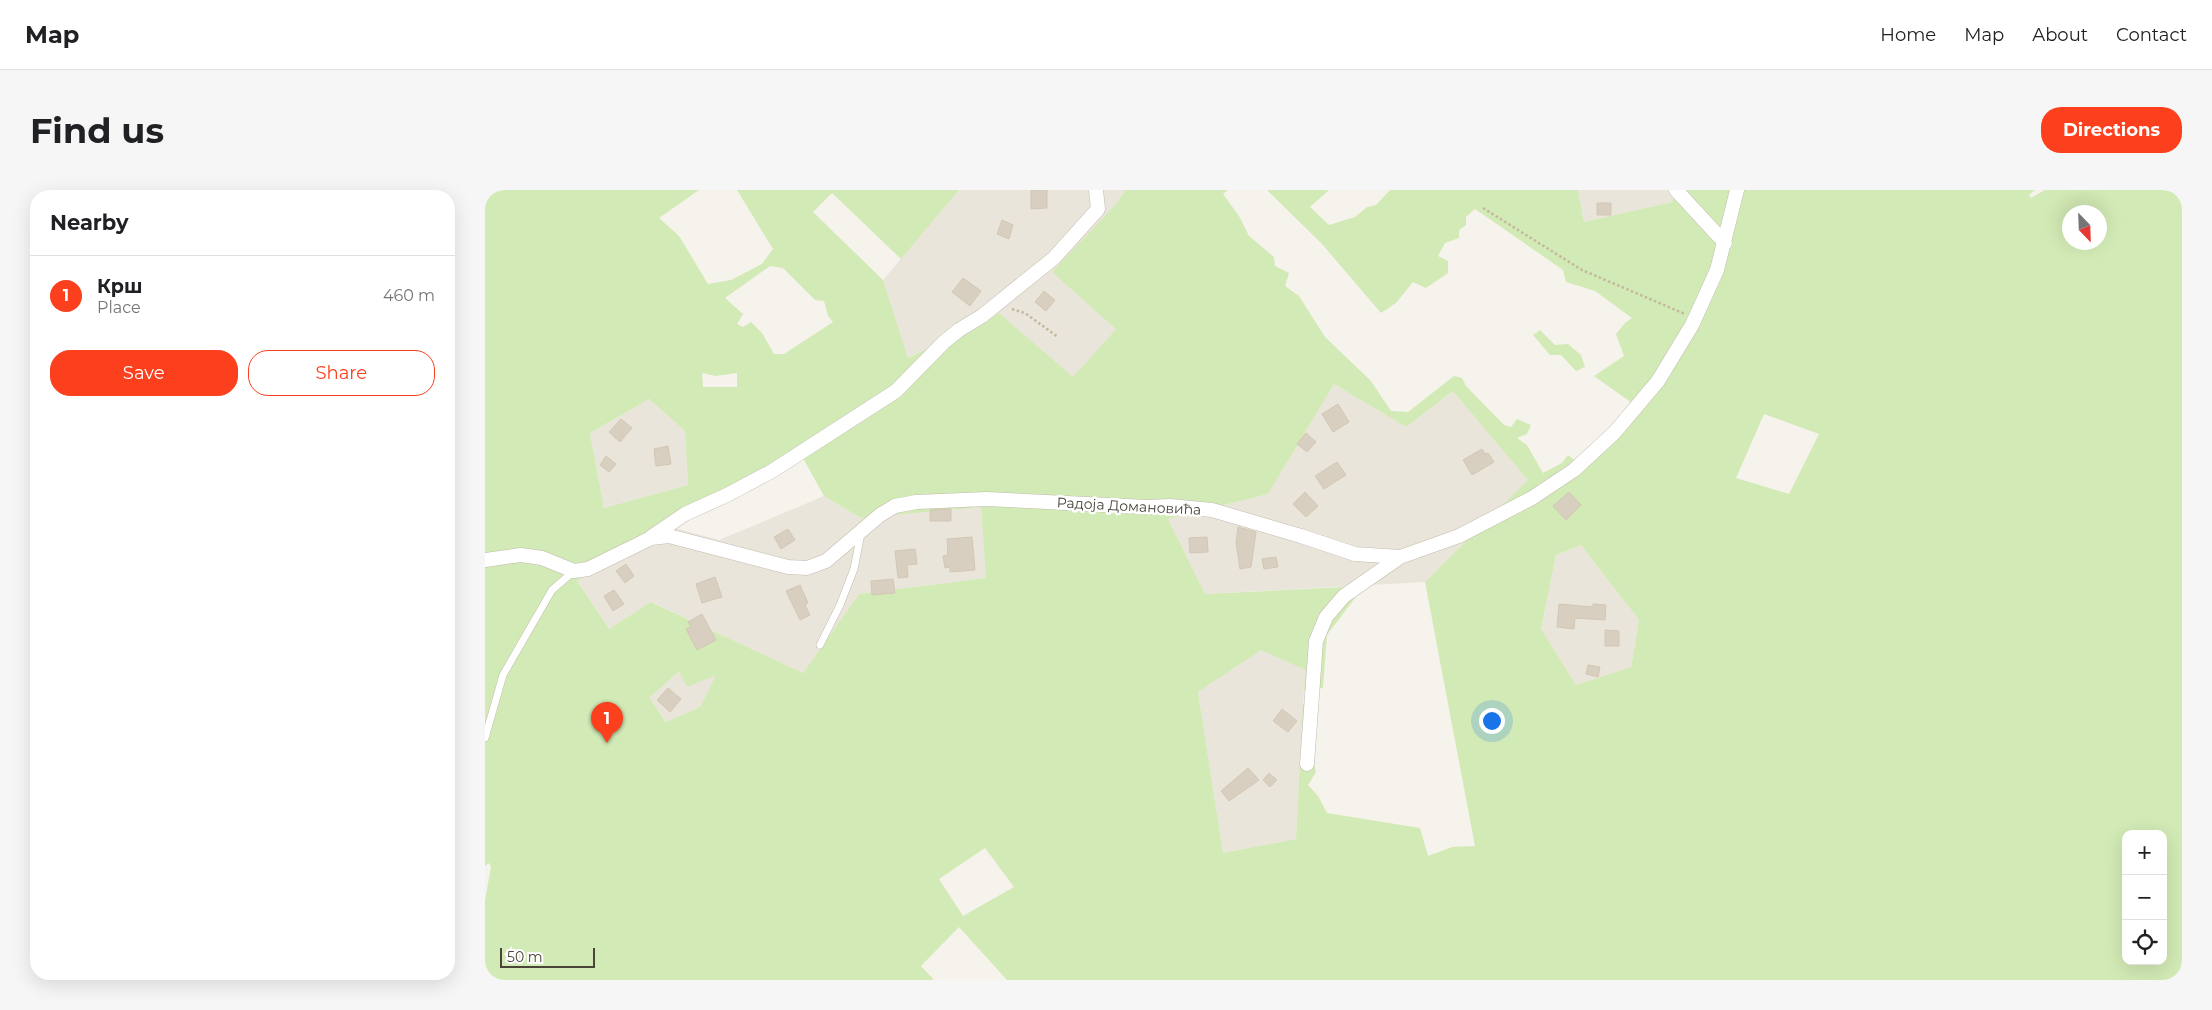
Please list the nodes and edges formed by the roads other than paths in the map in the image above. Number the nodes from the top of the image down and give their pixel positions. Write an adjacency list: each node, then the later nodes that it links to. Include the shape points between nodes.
1 (1096, 190): 6 (street, via 1098,209 1054,258 997,305 944,342 896,391 772,471 685,514)
2 (1676, 190): 4 (street)
3 (1737, 190): 4 (street, Радоја Домановића)
4 (1725, 243): 7 (street, Радоја Домановића, via 1717,270 1696,316 1658,382 1615,432 1574,470 1532,498 1459,536)
5 (861, 533): 6 (street, Радоја Домановића, via 826,561 807,568 787,567 669,536); 7 (street, Радоја Домановића, via 895,506 916,502 986,499 1170,506 1213,510 1355,554); 10 (lane, via 854,569)
6 (651, 538): 9 (street, Радоја Домановића, via 589,569)
7 (1400, 557): 12 (street, Радоја Домановића, via 1344,596 1326,617 1316,641)
8 (485, 560): 9 (street, via 521,555 542,558)
9 (574, 571): 11 (lane, Радоја Домановића, via 552,590 503,676)
10 (819, 645)
11 (485, 738)
12 (1307, 764)

